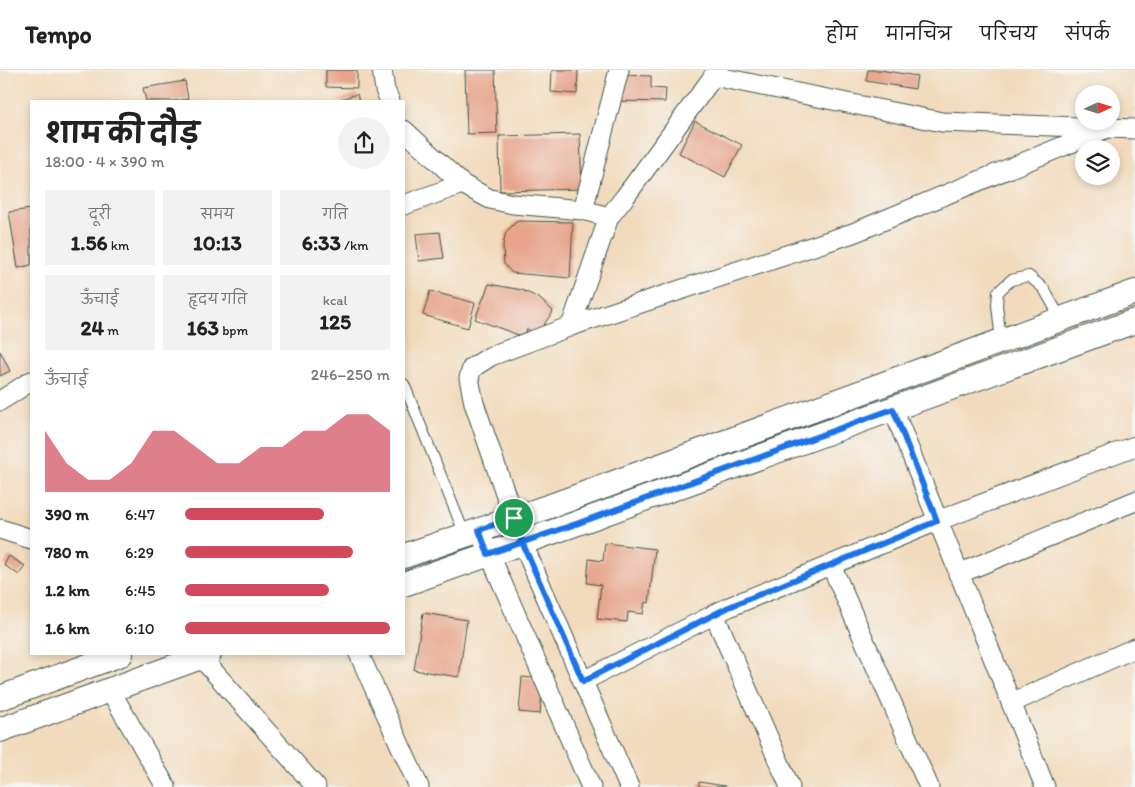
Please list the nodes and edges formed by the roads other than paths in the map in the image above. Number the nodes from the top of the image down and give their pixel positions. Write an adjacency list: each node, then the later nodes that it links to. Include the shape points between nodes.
1 (382, 70): 4 (street)
2 (619, 70): 12 (street)
3 (715, 73): 5 (street, via 942,122); 13 (street)
4 (390, 100)
5 (1075, 127)
6 (1120, 128): 7 (street)
7 (1135, 129)
8 (1102, 130): 17 (street, via 853,233)
9 (405, 131): 10 (street)
10 (462, 184): 11 (street); 12 (street, via 490,199 513,204)
11 (405, 205)
12 (583, 210): 13 (street)
13 (609, 217): 17 (street)
14 (1135, 292): 15 (street)
15 (1060, 320): 18 (street); 18 (lane, via 1044,289 1029,276 1011,280 998,292)
16 (1135, 321): 22 (street)
17 (571, 326): 25 (street, via 491,356 472,368 469,378 474,403)
18 (1001, 341): 25 (street)
19 (30, 382): 21 (street)
20 (405, 386): 28 (lane)
21 (0, 401)
22 (893, 409): 26 (street); 30 (street)
23 (1135, 446): 26 (street)
24 (1135, 501): 34 (street)
25 (514, 518): 28 (street); 30 (street)
26 (937, 521): 33 (street); 34 (street)
27 (0, 529): 29 (street)
28 (472, 533): 31 (street); 32 (street)
29 (30, 538)
30 (522, 542): 31 (street); 41 (street)
31 (488, 554): 35 (street); 49 (street)
32 (405, 556)
33 (831, 565): 36 (street); 52 (street)
34 (958, 574): 44 (street)
35 (405, 584)
36 (714, 614): 41 (street); 51 (street)
37 (1135, 648): 44 (street)
38 (118, 655): 43 (street)
39 (203, 655): 42 (street); 47 (street)
40 (359, 655): 48 (street)
41 (583, 681): 50 (street)
42 (110, 690): 45 (street); 46 (street)
43 (0, 698)
44 (1011, 703): 53 (street)
45 (0, 730)
46 (166, 787)
47 (316, 787)
48 (418, 787)
49 (591, 787)
50 (629, 787)
51 (790, 787)
52 (928, 787)
53 (1045, 787)

